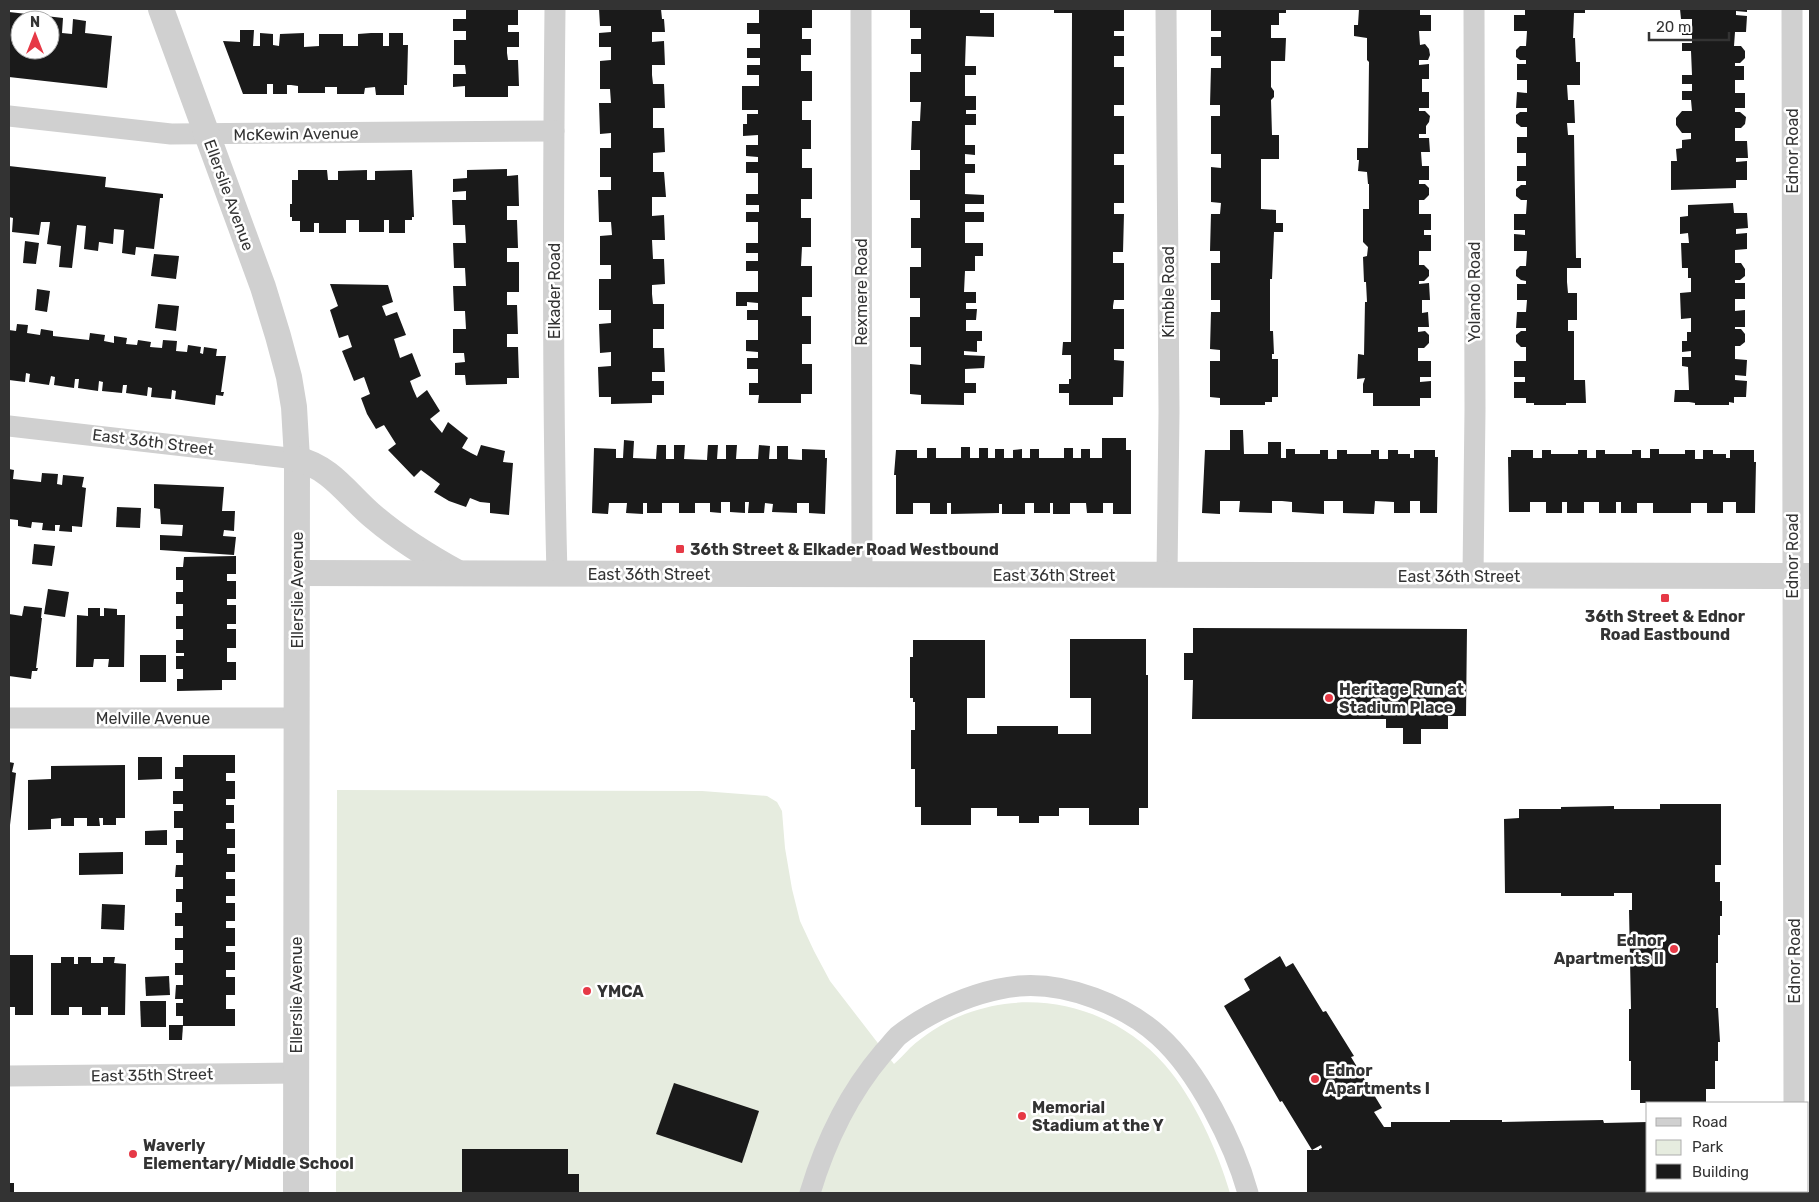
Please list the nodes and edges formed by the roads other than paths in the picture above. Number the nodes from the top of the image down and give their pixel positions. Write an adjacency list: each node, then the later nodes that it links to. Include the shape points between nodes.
1 (161, 9): 9 (street, Ellerslie Avenue)
2 (555, 9): 8 (street, Elkader Road)
3 (862, 9): 15 (street, Rexmere Road)
4 (1166, 9): 16 (street, Kimble Road)
5 (1474, 9): 17 (street, Yolando Road)
6 (1792, 9): 18 (street, Ednor Road)
7 (9, 116): 9 (street, McKewin Avenue, via 162,134)
8 (554, 131): 9 (street, McKewin Avenue); 14 (street, Elkader Road)
9 (207, 135): 11 (street, Ellerslie Avenue, via 278,336 294,407)
10 (9, 426): 11 (street, East 36th Street)
11 (297, 459): 12 (street, Ellerslie Avenue); 13 (street, via 322,468 395,535)
12 (297, 573): 13 (street, East 36th Street); 20 (street, Ellerslie Avenue)
13 (459, 574): 14 (street, East 36th Street)
14 (557, 574): 15 (street, East 36th Street)
15 (862, 575): 16 (street, East 36th Street)
16 (1167, 575): 17 (street, East 36th Street)
17 (1472, 576): 18 (street, East 36th Street)
18 (1801, 576): 21 (street, Ednor Road)
19 (9, 718): 20 (street, Melville Avenue)
20 (297, 718): 22 (street, Ellerslie Avenue)
21 (1802, 906): 24 (street, Ednor Road)
22 (296, 1073): 23 (street, East 35th Street); 25 (street, Ellerslie Avenue)
23 (9, 1076)
24 (1794, 1102)
25 (296, 1193)
26 (810, 1193): 27 (street, via 823,1155 859,1086 898,1036 952,1003 1020,986 1052,988 1114,1006 1159,1036 1213,1110)
27 (1248, 1193)

